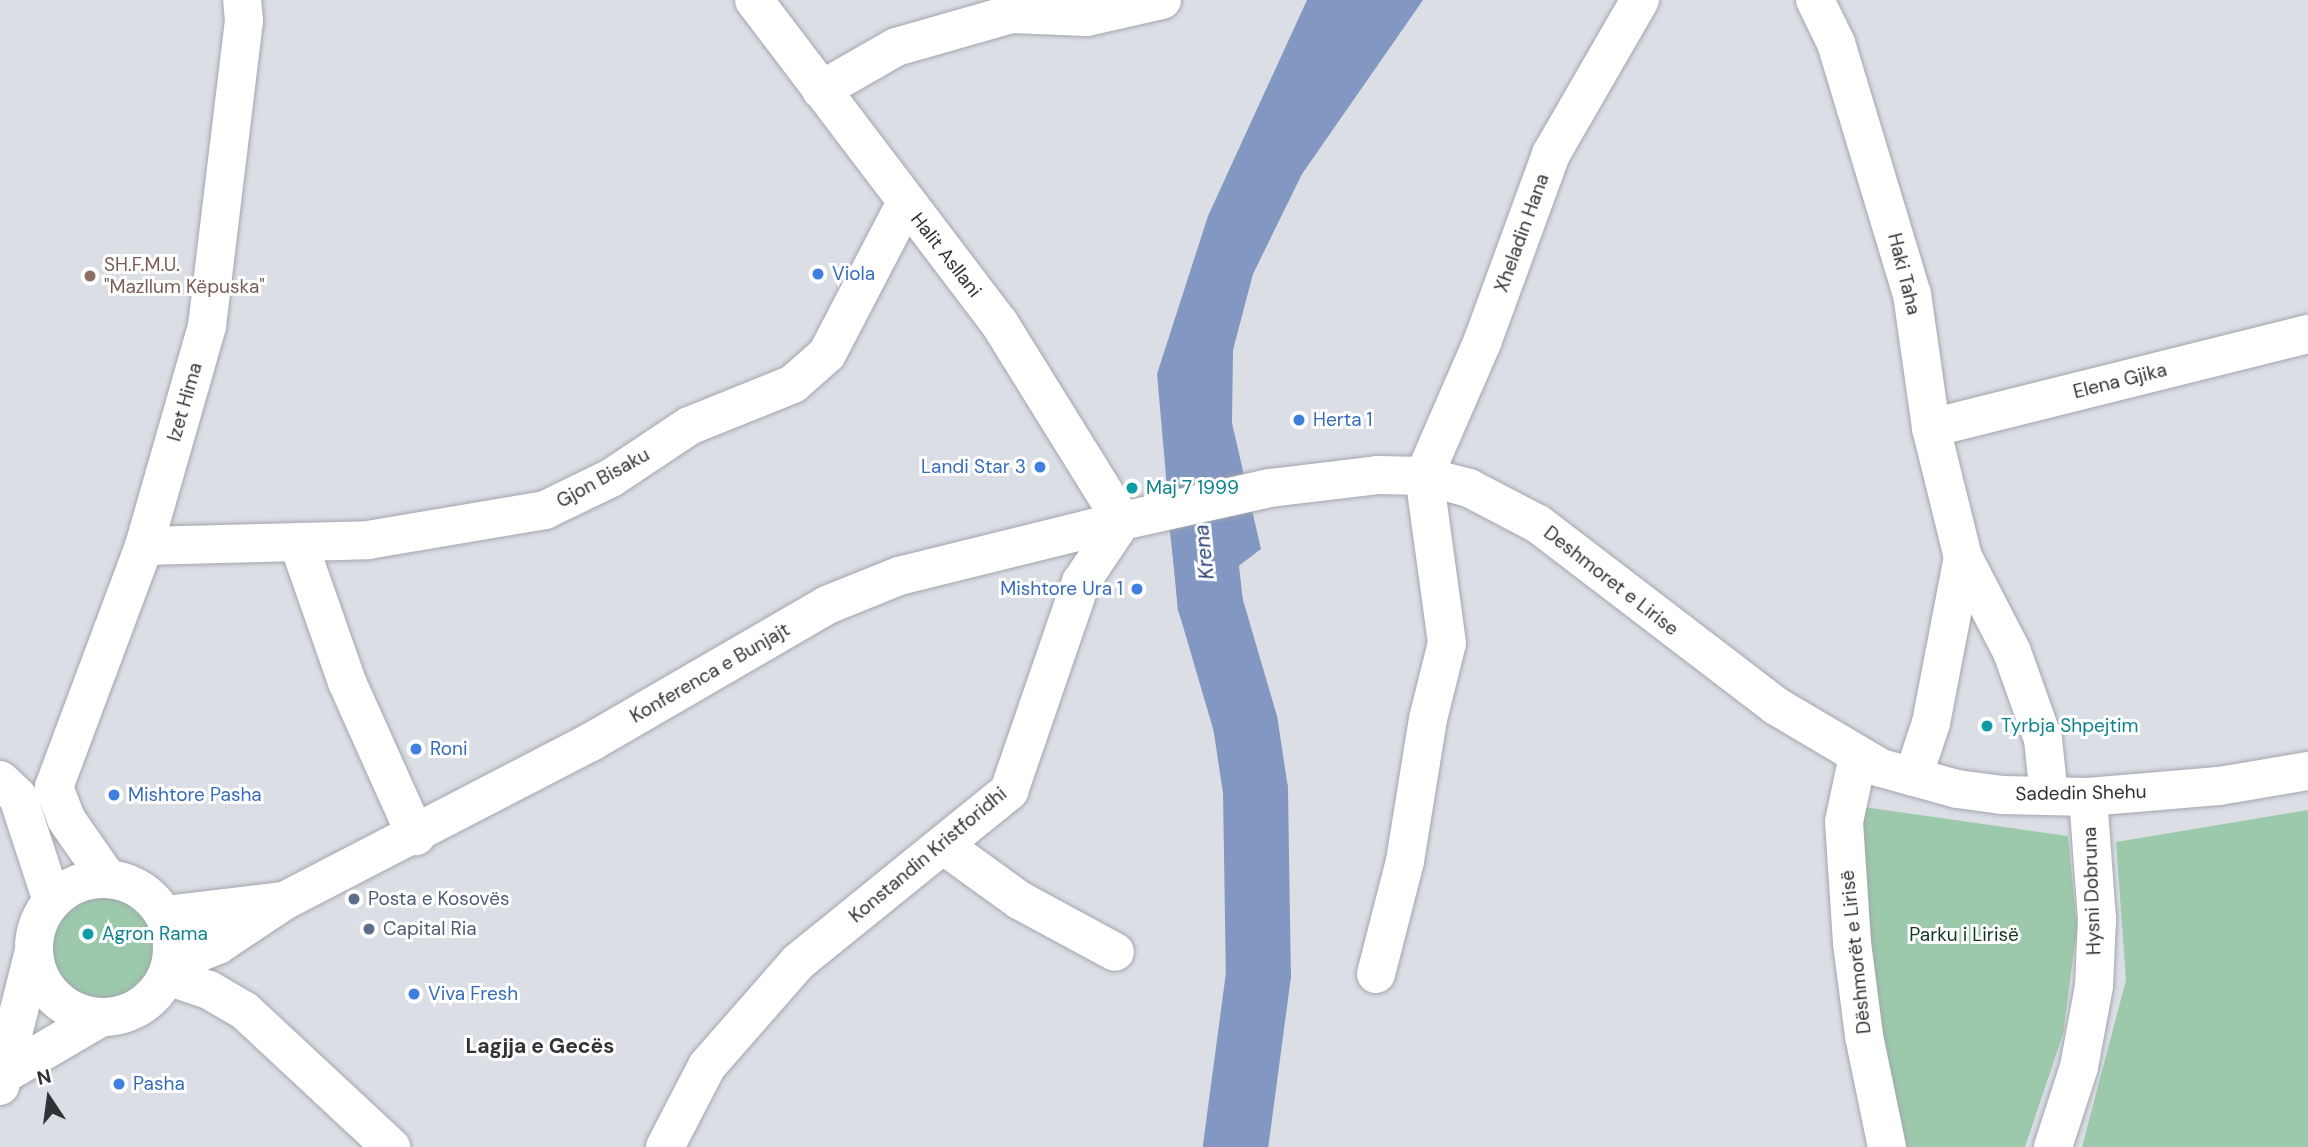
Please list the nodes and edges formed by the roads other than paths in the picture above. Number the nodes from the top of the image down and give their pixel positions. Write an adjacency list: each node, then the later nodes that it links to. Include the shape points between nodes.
1 (242, 0): 13 (street, Izet Hima, via 244,21 207,326)
2 (754, 0): 6 (street, Halit Asllani)
3 (1162, 0): 6 (street, via 1087,18 1012,14 896,47)
4 (1640, 0): 10 (street, Xheladin Hana, via 1551,154 1483,340)
5 (1815, 0): 9 (street, Haki Taha, via 1836,43 1912,294)
6 (821, 90): 7 (street, Halit Asllani)
7 (905, 204): 11 (street, Halit Asllani, via 999,323); 12 (street, Gjon Bisaku, via 827,354 793,384 689,426 611,478 545,510 368,540)
8 (2308, 334): 9 (street, Elena Gjika)
9 (1931, 428): 14 (street, Haki Taha)
10 (1424, 476): 11 (street, Konferenca e Bunjajt, via 1377,475 1263,490); 15 (street, Deshmoret e Lirise, via 1469,488 1538,524 1776,706); 31 (street, via 1447,643 1428,719 1405,861)
11 (1122, 521): 22 (street, Konferenca e Bunjajt, via 899,576 827,605 591,742); 23 (street, Konstandin Kristforidhi, via 1081,582 1009,791)
12 (299, 542): 13 (street, Gjon Bisaku); 22 (street, via 347,681)
13 (144, 545): 18 (street, Izet Hima)
14 (1963, 557): 17 (street, Haki Taha, via 1931,723); 20 (street, Haki Taha, via 2017,664 2043,739)
15 (1858, 757): 17 (street, Sadedin Shehu); 34 (street, Dëshmorët e Lirisë, via 1844,822)
16 (2308, 771): 21 (street, Sadedin Shehu, via 2219,786)
17 (1913, 777): 20 (street, Sadedin Shehu, via 1969,790)
18 (54, 786): 19 (street); 24 (street, via 66,819)
19 (9, 788): 25 (street)
20 (2049, 796): 21 (street, Sadedin Shehu)
21 (2088, 797): 37 (street, Hysni Dobruna, via 2097,919 2094,986 2079,1067)
22 (416, 836): 26 (street, Konferenca e Bunjajt)
23 (943, 845): 28 (street, via 1019,900); 36 (street, Konstandin Kristforidhi, via 798,962 707,1066)
24 (108, 878): 25 (street, via 68,888); 27 (street, via 131,884)
25 (52, 901): 29 (street, via 40,917)
26 (284, 901): 27 (street, Konferenca e Bunjajt); 30 (street, Konferenca e Bunjajt, via 218,945)
27 (165, 915): 30 (street, via 171,931)
28 (1115, 952)
29 (33, 955): 32 (street, via 38,974 62,1005); 33 (street)
30 (169, 970): 32 (street, via 140,1007); 35 (street, via 245,1011)
31 (1376, 974)
32 (100, 1018): 33 (street)
33 (1, 1077)
34 (1875, 1145)
35 (391, 1147)
36 (665, 1147)
37 (2053, 1147)

